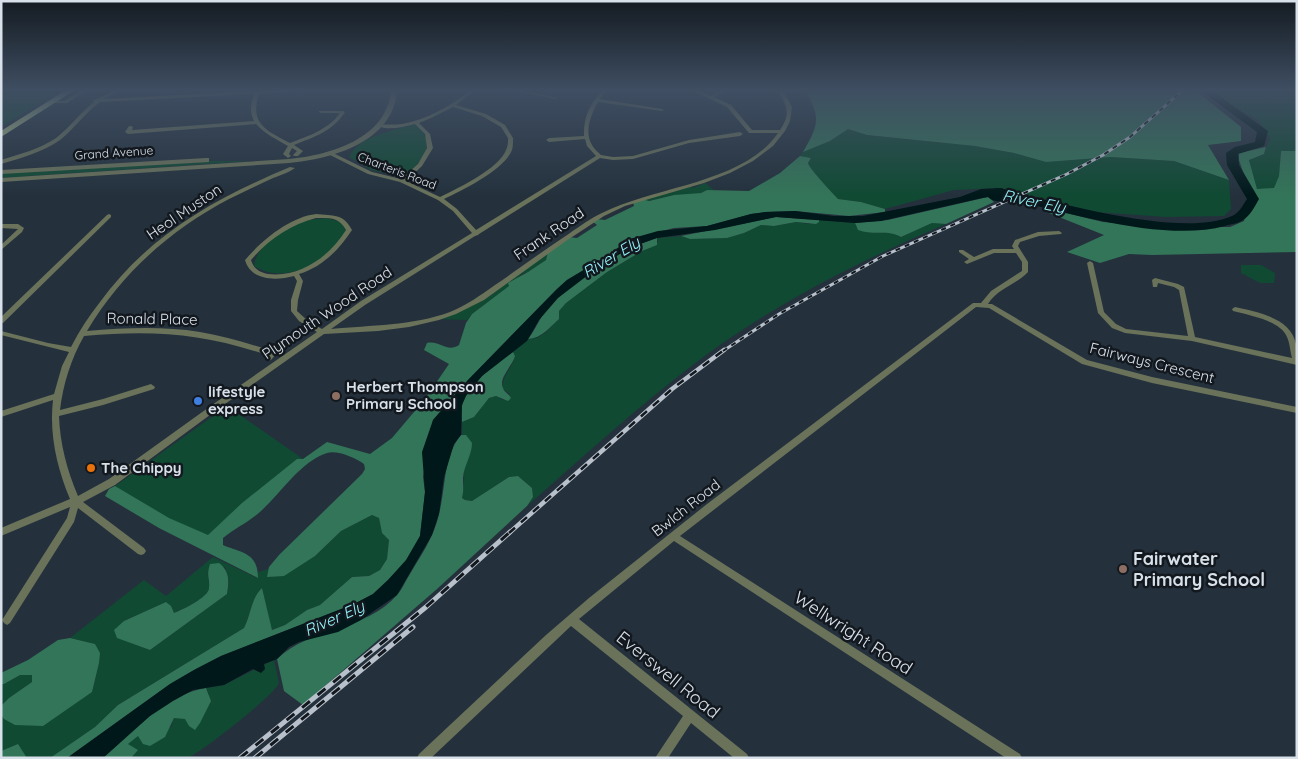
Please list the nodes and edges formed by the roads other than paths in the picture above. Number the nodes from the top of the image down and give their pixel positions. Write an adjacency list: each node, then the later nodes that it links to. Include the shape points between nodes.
1 (15, 125): 16 (highway)
2 (71, 125): 23 (street, via 44,146)
3 (224, 125): 13 (street, via 128,132)
4 (260, 125): 19 (street, via 268,134)
5 (333, 125): 19 (street)
6 (400, 125): 12 (street)
7 (419, 125): 26 (street, via 427,134 430,148 420,165)
8 (503, 125): 27 (street, via 511,142 506,157 486,176)
9 (588, 125): 17 (street)
10 (746, 125): 14 (street, via 751,132)
11 (784, 125): 14 (street)
12 (380, 126): 20 (street, Grand Avenue, via 358,141)
13 (131, 127)
14 (782, 131): 41 (street, Frank Road, via 772,145 732,170 602,215 478,300 454,312 415,324)
15 (740, 134): 21 (street, via 682,143 633,159)
16 (1, 135)
17 (587, 137): 18 (street); 21 (street, via 590,147)
18 (549, 140)
19 (291, 145): 22 (street, via 286,154); 22 (street, via 300,151)
20 (329, 153): 22 (street, Grand Avenue); 26 (street, Charteris Road, via 370,173)
21 (599, 156): 30 (street, Plymouth Wood Road)
22 (292, 160): 24 (street, Grand Avenue, via 182,160); 25 (street, Grand Avenue); 43 (street, Heol Muston, via 163,239 122,277)
23 (1, 162)
24 (1, 172)
25 (1, 180)
26 (402, 181): 27 (street, Charteris Road)
27 (440, 199): 30 (street, Charteris Road, via 455,210)
28 (110, 216): 40 (street)
29 (1, 226): 32 (street, via 21,228)
30 (476, 234): 41 (street, Plymouth Wood Road)
31 (1059, 234): 34 (street, via 1022,238 1017,241)
32 (1, 248)
33 (961, 251): 34 (street, via 970,260 993,251)
34 (1016, 251): 38 (street, via 1025,262 1025,272 998,287)
35 (1090, 263): 44 (street, via 1101,313 1114,326 1125,331)
36 (296, 274): 36 (street, via 277,277 257,274 248,260 268,240 295,223 316,216 335,217 345,222 349,230 340,245); 41 (street, via 300,281 294,312)
37 (1155, 286): 44 (street, via 1155,280 1182,288)
38 (984, 304): 50 (street, Fairways Crescent, via 1086,362 1152,380); 55 (street, Bwlch Road, via 969,308)
39 (1236, 309): 47 (street, via 1283,327)
40 (1, 321)
41 (321, 331): 53 (street, Plymouth Wood Road, via 124,473)
42 (1, 333): 45 (street)
43 (82, 334): 45 (street, Heol Muston); 46 (street, Ronald Place, via 138,330 191,332 272,354)
44 (1192, 339): 47 (street)
45 (74, 350): 49 (street, Heol Muston)
46 (268, 358)
47 (1297, 362)
48 (151, 387): 52 (street)
49 (58, 396): 51 (street); 52 (street, Heol Muston)
50 (1297, 410)
51 (1, 414)
52 (55, 414): 53 (street, Heol Muston, via 60,460)
53 (76, 501): 54 (street, Plymouth Wood Road); 56 (street); 58 (street, via 71,519)
54 (1, 532)
55 (673, 536): 57 (street, Bwlch Road); 63 (street, Wellwright Road)
56 (140, 552)
57 (571, 619): 59 (street, Everswell Road); 60 (street, Bwlch Road)
58 (7, 620)
59 (690, 715): 61 (street); 62 (street, Everswell Road)
60 (423, 758)
61 (661, 758)
62 (743, 758)
63 (1016, 758)

